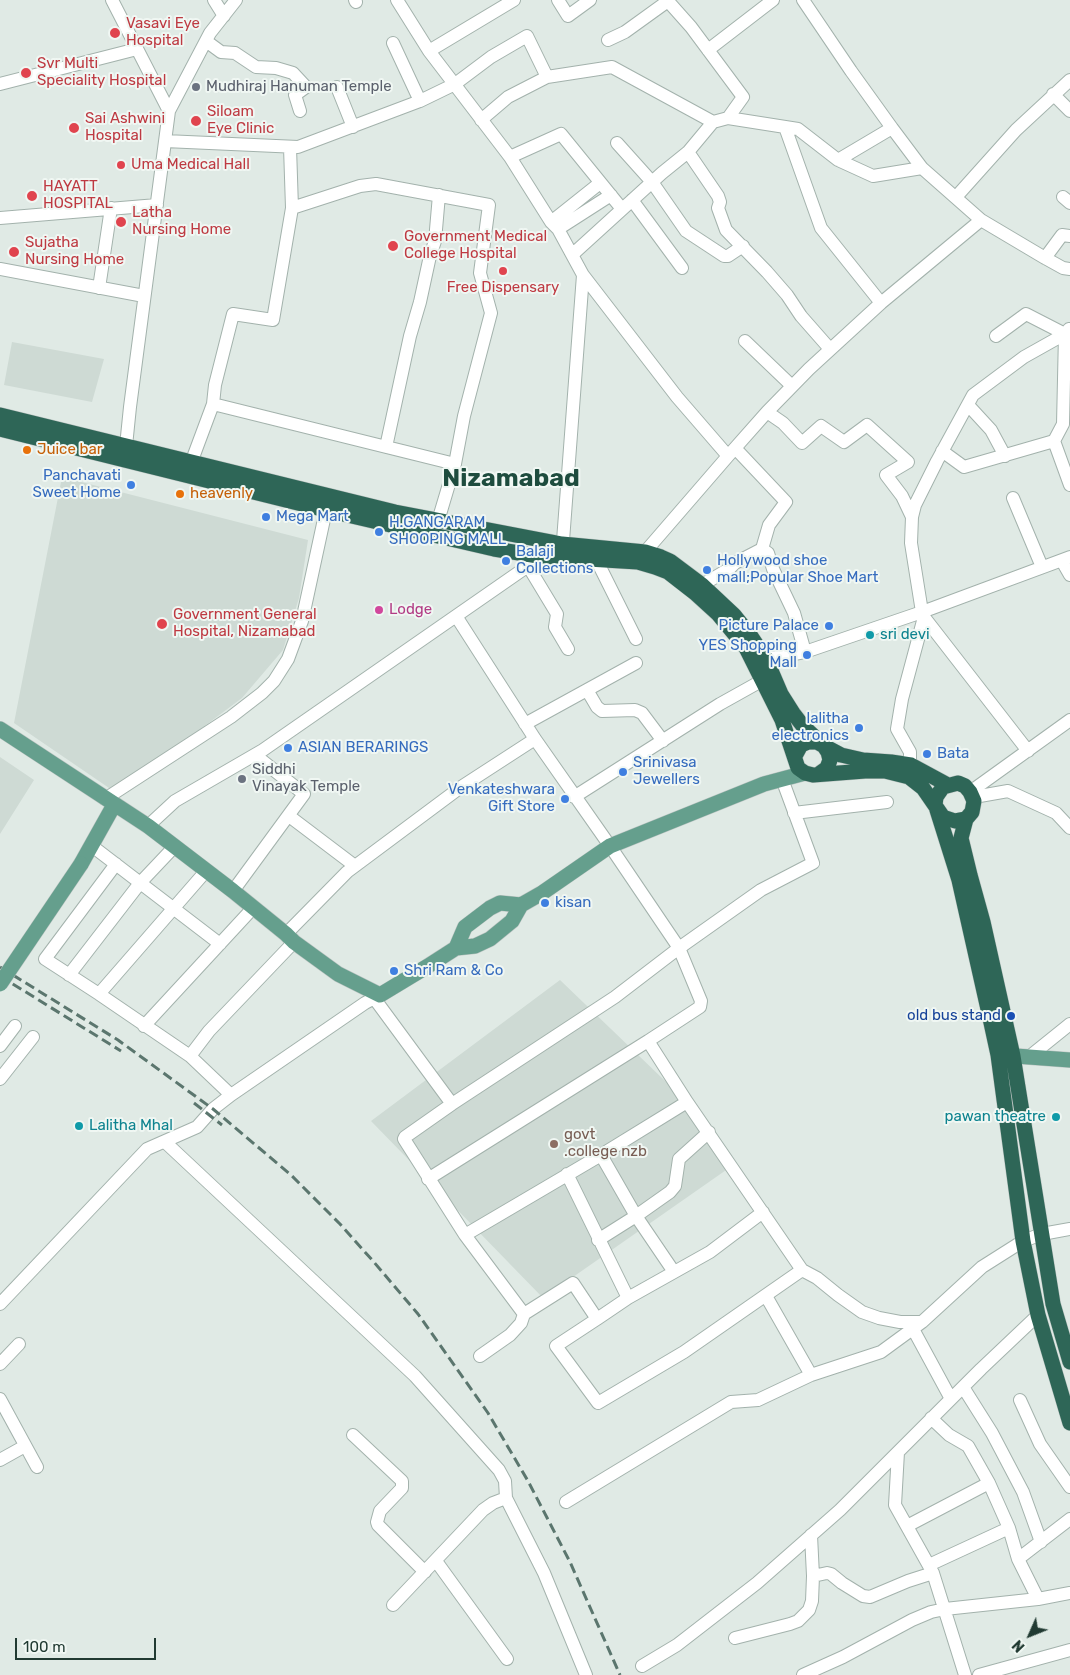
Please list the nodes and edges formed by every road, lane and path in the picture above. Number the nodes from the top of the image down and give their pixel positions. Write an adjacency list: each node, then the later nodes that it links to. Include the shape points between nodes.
1 (112, 0): 15 (street)
2 (214, 0): 11 (street)
3 (236, 0): 11 (street)
4 (397, 0): 17 (street)
5 (514, 0): 17 (street)
6 (558, 0): 7 (street, via 568,16)
7 (590, 0)
8 (668, 0): 12 (street, via 625,32); 16 (street)
9 (773, 0): 16 (street)
10 (802, 0): 33 (street)
11 (224, 16): 13 (street)
12 (608, 40)
13 (206, 41): 25 (street); 26 (street, via 221,52 235,53 256,66 293,73 306,87 296,96)
14 (393, 43): 24 (street)
15 (137, 49): 20 (street); 25 (street)
16 (708, 50): 28 (street, via 743,97)
17 (429, 51): 21 (street)
18 (547, 78): 21 (street, via 527,36); 29 (street, via 508,97); 30 (street, via 612,67)
19 (1070, 80): 23 (street)
20 (0, 84)
21 (455, 84): 24 (street); 29 (street)
22 (337, 87): 31 (street)
23 (1053, 94): 27 (street); 45 (street)
24 (420, 101): 31 (street)
25 (169, 111): 34 (street)
26 (300, 111)
27 (1070, 111)
28 (728, 118): 30 (street); 32 (street)
29 (481, 120): 38 (street)
30 (713, 122): 37 (street)
31 (353, 127): 36 (street)
32 (785, 127): 39 (street, via 798,129); 64 (street, via 821,228)
33 (892, 128): 39 (street); 40 (street)
34 (165, 141): 36 (street); 47 (street)
35 (617, 143): 41 (street)
36 (290, 147): 49 (street)
37 (688, 152): 41 (street); 55 (street, via 718,196 718,208 726,230)
38 (510, 157): 42 (street, via 561,134); 53 (street)
39 (838, 160): 40 (street, via 874,176)
40 (922, 168): 45 (street)
41 (652, 182): 46 (street); 55 (street, via 686,231 724,256)
42 (600, 183): 44 (street); 53 (street)
43 (439, 195): 49 (street, via 376,184); 78 (street, via 435,241); 83 (street, via 489,205 480,273 490,313)
44 (611, 195): 50 (street); 53 (street)
45 (956, 197): 52 (street)
46 (632, 200): 50 (street); 58 (street)
47 (157, 205): 48 (street); 63 (street)
48 (111, 208): 51 (street); 62 (street)
49 (292, 208): 70 (street, via 273,320 234,314)
50 (622, 209): 56 (street)
51 (0, 218)
52 (981, 220): 57 (street); 64 (street)
53 (555, 225): 56 (street)
54 (1070, 236): 57 (street, via 1062,235)
55 (743, 246): 68 (street)
56 (573, 254): 61 (street)
57 (1045, 258): 60 (street)
58 (682, 268)
59 (0, 269): 62 (street)
60 (1070, 269)
61 (583, 275): 80 (street, via 677,397); 89 (street)
62 (99, 288): 63 (street)
63 (144, 296): 77 (street)
64 (881, 303): 68 (street)
65 (1067, 331): 66 (street, via 1026,314); 71 (street, via 1024,357 973,395); 74 (street)
66 (996, 336)
67 (745, 341): 69 (street)
68 (830, 349): 69 (street)
69 (792, 386): 72 (street)
70 (213, 404): 78 (street); 82 (street)
71 (968, 405): 79 (street); 81 (street, via 991,430)
72 (767, 412): 80 (street); 87 (street, via 802,443 821,426 844,442 867,425 908,462 886,475 902,496)
73 (0, 415): 77 (highway)
74 (1066, 424): 76 (street)
75 (0, 430): 86 (highway)
76 (1054, 441): 81 (street); 84 (street)
77 (126, 446): 82 (highway)
78 (386, 447): 83 (street)
79 (942, 451): 81 (street, via 964,467); 87 (street)
80 (731, 452): 90 (street, via 786,502 769,526); 91 (street)
81 (1005, 456)
82 (191, 463): 88 (highway)
83 (455, 464): 88 (street)
84 (1070, 485)
85 (1013, 498): 95 (street)
86 (326, 510): 94 (highway); 123 (street, via 302,621 288,659 274,681 231,717)
87 (912, 517): 98 (street, via 911,543)
88 (438, 521): 89 (highway)
89 (558, 548): 91 (highway); 92 (highway); 94 (highway)
90 (762, 550): 97 (street); 102 (street, via 768,553 794,613)
91 (645, 552): 97 (highway, via 670,561)
92 (596, 559): 100 (street); 105 (highway, via 638,562 668,572 718,614 746,648)
93 (1066, 559): 95 (street); 96 (street)
94 (533, 561): 99 (street); 101 (street, via 557,614 555,626)
95 (1042, 567): 98 (street)
96 (1070, 575)
97 (702, 585): 103 (highway, via 734,615)
98 (923, 614): 102 (street); 113 (street); 116 (street, via 897,729 910,752)
99 (456, 616): 108 (street); 114 (street)
100 (636, 639)
101 (568, 649)
102 (805, 652): 103 (street)
103 (766, 659): 112 (highway, via 793,713)
104 (636, 663): 106 (street)
105 (762, 680): 111 (street); 115 (highway)
106 (587, 690): 108 (street); 111 (street, via 602,711 635,710 642,713)
107 (1070, 720): 113 (street)
108 (525, 724): 110 (street)
109 (0, 729): 123 (main road)
110 (535, 740): 122 (street); 135 (street, via 462,787)
111 (663, 741): 122 (street)
112 (824, 746): 115 (highway, via 808,742 801,745); 116 (highway, via 841,755 891,762); 118 (highway, via 830,760)
113 (1028, 751): 121 (street)
114 (255, 755): 127 (street, via 304,794); 129 (street, via 175,801)
115 (795, 756): 117 (highway, via 798,768)
116 (910, 771): 118 (highway); 120 (highway); 125 (highway)
117 (804, 773): 118 (highway); 119 (main road)
118 (820, 774)
119 (782, 779): 126 (street); 133 (main road)
120 (948, 785): 121 (highway, via 958,783); 125 (highway, via 942,787 936,797)
121 (972, 794): 128 (highway, via 972,812); 130 (street, via 1008,791 1056,813)
122 (574, 797): 133 (street)
123 (110, 802): 129 (main road); 131 (main road)
124 (887, 802): 126 (street)
125 (936, 808): 128 (highway, via 943,817 954,821); 156 (highway, via 959,880)
126 (794, 814): 145 (street, via 812,865 761,890)
127 (288, 816): 135 (street); 138 (street)
128 (966, 819): 158 (highway, via 962,838)
129 (148, 826): 132 (main road)
130 (1070, 828)
131 (92, 846): 134 (street); 147 (main road, bridge)
132 (175, 846): 136 (main road); 137 (street)
133 (610, 846): 139 (main road); 145 (street)
134 (116, 864): 137 (street); 146 (street, via 45,959)
135 (355, 866): 142 (street)
136 (206, 871): 138 (main road); 141 (street)
137 (140, 883): 141 (street); 146 (street)
138 (233, 891): 140 (main road)
139 (521, 904): 144 (main road, via 512,921 490,939 475,946); 144 (main road, via 500,903 484,912 465,927)
140 (253, 908): 142 (main road); 143 (street)
141 (174, 909): 143 (street); 148 (street)
142 (290, 938): 149 (main road, via 338,974); 157 (street)
143 (220, 944): 152 (street)
144 (456, 948): 149 (main road)
145 (679, 948): 154 (street, via 701,1001 700,1007); 164 (street, via 615,997)
146 (69, 974): 148 (street)
147 (0, 984)
148 (99, 994): 152 (street)
149 (377, 996): 162 (street); 164 (street)
150 (1070, 1024): 159 (street)
151 (15, 1026): 155 (street)
152 (144, 1026): 157 (street)
153 (33, 1037): 161 (street)
154 (648, 1041): 163 (street); 169 (street)
155 (0, 1046)
156 (998, 1055): 158 (main road); 176 (highway)
157 (190, 1056): 162 (street)
158 (1013, 1056): 159 (main road); 173 (highway)
159 (1029, 1057): 160 (main road)
160 (1070, 1060)
161 (0, 1079)
162 (231, 1095): 166 (street, via 197,1127)
163 (688, 1102): 165 (street); 167 (street)
164 (452, 1104): 169 (street, via 405,1136 405,1142)
165 (708, 1132): 170 (street); 171 (street, via 679,1159 675,1186 670,1192)
166 (165, 1142): 181 (street, via 147,1149); 204 (street, via 415,1376 499,1470 505,1481)
167 (601, 1156): 168 (street); 171 (street)
168 (567, 1174): 174 (street); 175 (street)
169 (428, 1179): 174 (street)
170 (763, 1212): 177 (street); 178 (street, via 710,1252)
171 (636, 1216): 175 (street); 178 (street)
172 (1070, 1229): 173 (street)
173 (1042, 1234): 176 (street); 188 (highway, via 1052,1304)
174 (465, 1235): 182 (street)
175 (598, 1240): 180 (street)
176 (1023, 1241): 183 (highway); 185 (street, via 982,1267)
177 (802, 1270): 179 (street); 185 (street, via 862,1312)
178 (674, 1272): 180 (street)
179 (766, 1296): 184 (street, via 684,1352 598,1403 556,1346); 190 (street)
180 (628, 1298): 184 (street)
181 (0, 1304)
182 (524, 1314): 184 (street, via 573,1283); 187 (street, via 510,1335)
183 (1038, 1315): 191 (street); 196 (highway)
184 (597, 1319)
185 (918, 1326): 190 (street, via 882,1352); 193 (street)
186 (19, 1344): 189 (street)
187 (480, 1356)
188 (1070, 1362)
189 (0, 1364)
190 (811, 1375): 205 (street, via 758,1400 731,1402)
191 (963, 1387): 193 (street); 210 (street, via 992,1433 1022,1492)
192 (0, 1399): 198 (street)
193 (951, 1399): 195 (street)
194 (1020, 1400): 203 (street, via 1040,1444)
195 (931, 1418): 199 (street); 202 (street, via 949,1435 968,1446)
196 (1070, 1423)
197 (353, 1435): 214 (street, via 402,1482 402,1488 380,1511 377,1522)
198 (25, 1446): 200 (street); 201 (street)
199 (898, 1452): 207 (street, via 895,1505); 209 (street)
200 (0, 1460)
201 (36, 1468)
202 (989, 1483): 207 (street); 208 (street)
203 (1070, 1487)
204 (506, 1498): 212 (street, via 483,1510); 224 (street, via 544,1573)
205 (566, 1502)
206 (1070, 1519): 210 (street)
207 (907, 1526): 213 (street)
208 (1009, 1528): 211 (street); 213 (street)
209 (811, 1535): 215 (street); 223 (street, via 677,1645)
210 (1041, 1542): 211 (street)
211 (1018, 1559): 217 (street)
212 (436, 1561): 214 (street); 222 (street)
213 (931, 1569): 215 (street, via 870,1597 863,1596 831,1574); 219 (street)
214 (425, 1572): 218 (street)
215 (814, 1576): 220 (street, via 810,1610 805,1616 790,1624)
216 (1070, 1593): 217 (street)
217 (1038, 1599): 219 (street)
218 (393, 1605)
219 (945, 1609): 225 (street, via 912,1620); 226 (street)
220 (735, 1638)
221 (1070, 1650): 227 (street)
222 (507, 1659)
223 (642, 1666)
224 (586, 1675)
225 (803, 1675)
226 (965, 1675)
227 (979, 1675)

